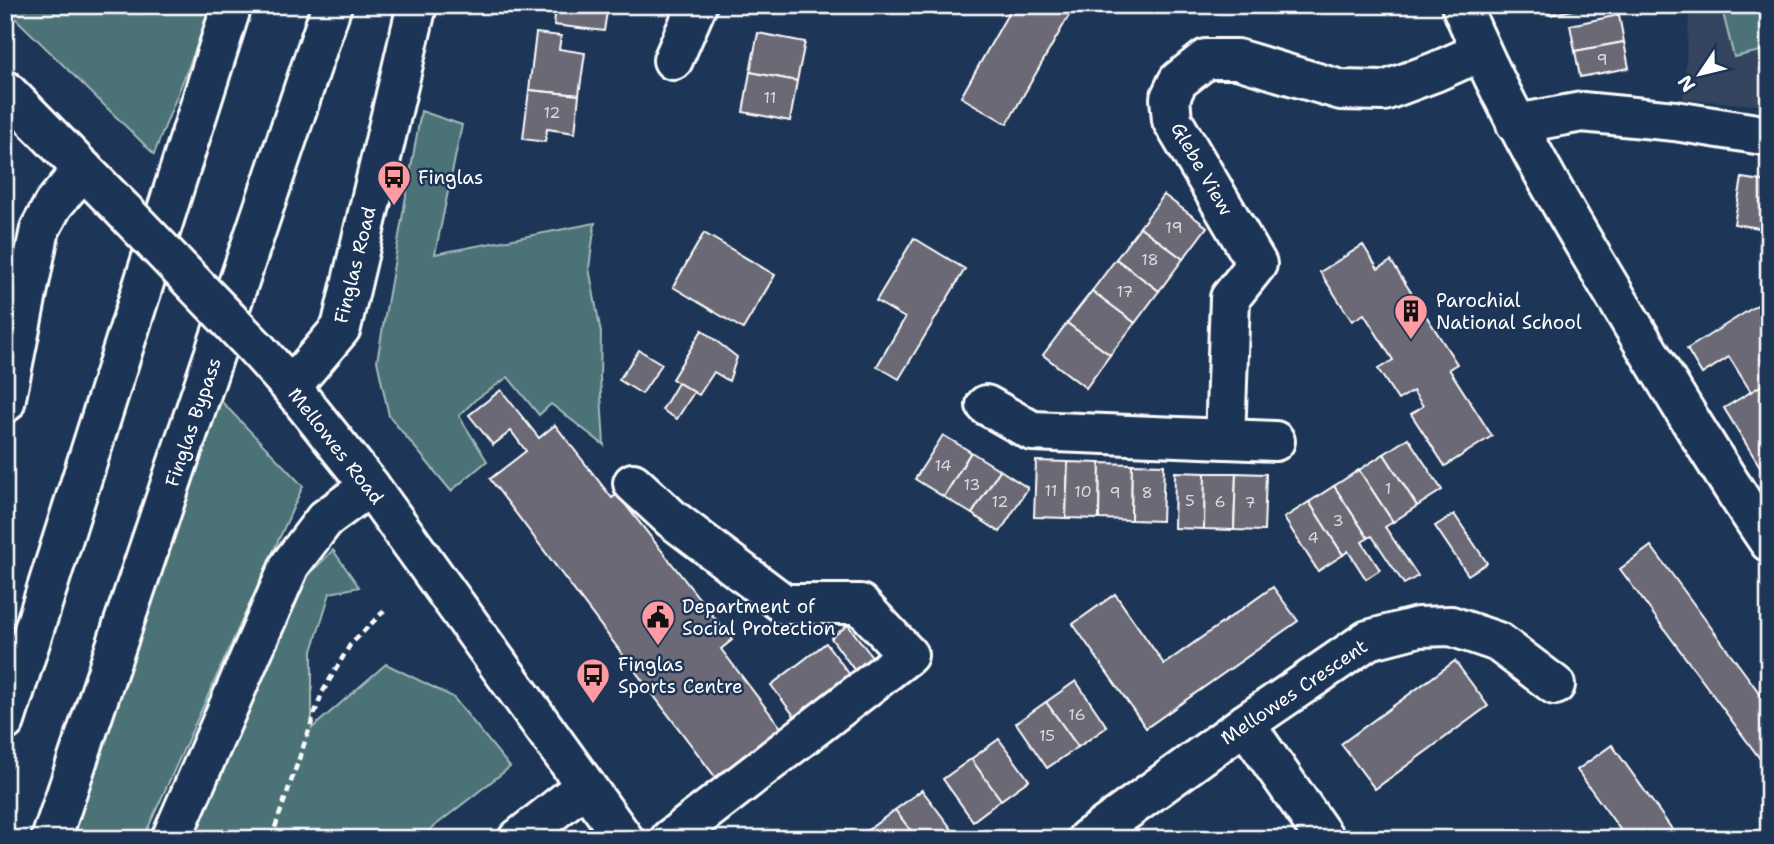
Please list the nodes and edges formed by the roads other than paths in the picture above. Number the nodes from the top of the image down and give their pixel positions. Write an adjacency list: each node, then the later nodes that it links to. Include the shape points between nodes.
1 (232, 5): 21 (main road)
2 (332, 5): 24 (main road, Finglas Bypass)
3 (417, 5): 12 (main road, Finglas Road, via 341,328)
4 (697, 5): 7 (main road)
5 (1461, 5): 6 (main road)
6 (1480, 52): 9 (main road); 15 (main road, Glebe View, via 1384,91 1341,90 1237,59 1206,59 1178,81 1170,99 1172,120 1258,264 1230,298)
7 (673, 60)
8 (9, 99): 11 (main road, Mellowes Road)
9 (1516, 124): 10 (main road, via 1582,112); 19 (main road, via 1646,347)
10 (1769, 136)
11 (83, 169): 12 (main road, Mellowes Road, bridge); 13 (main road, via 40,229)
12 (291, 387): 18 (main road, Mellowes Road)
13 (5, 403)
14 (986, 405): 15 (main road, via 1032,431)
15 (1225, 439): 16 (main road)
16 (1275, 441)
17 (633, 482): 28 (main road, via 672,519 784,604 860,604 908,655)
18 (370, 486): 23 (main road, Mellowes Road); 25 (main road, via 326,519 290,565)
19 (1769, 542)
20 (1555, 685): 22 (main road, Mellowes Crescent, via 1498,642 1451,626 1418,627 1368,640)
21 (5, 721)
22 (1245, 724): 29 (main road, Mellowes Crescent); 30 (main road)
23 (585, 786): 26 (main road); 27 (main road, Mellowes Road)
24 (51, 839)
25 (172, 839)
26 (518, 839)
27 (624, 839)
28 (670, 839)
29 (1087, 839)
30 (1325, 839)

